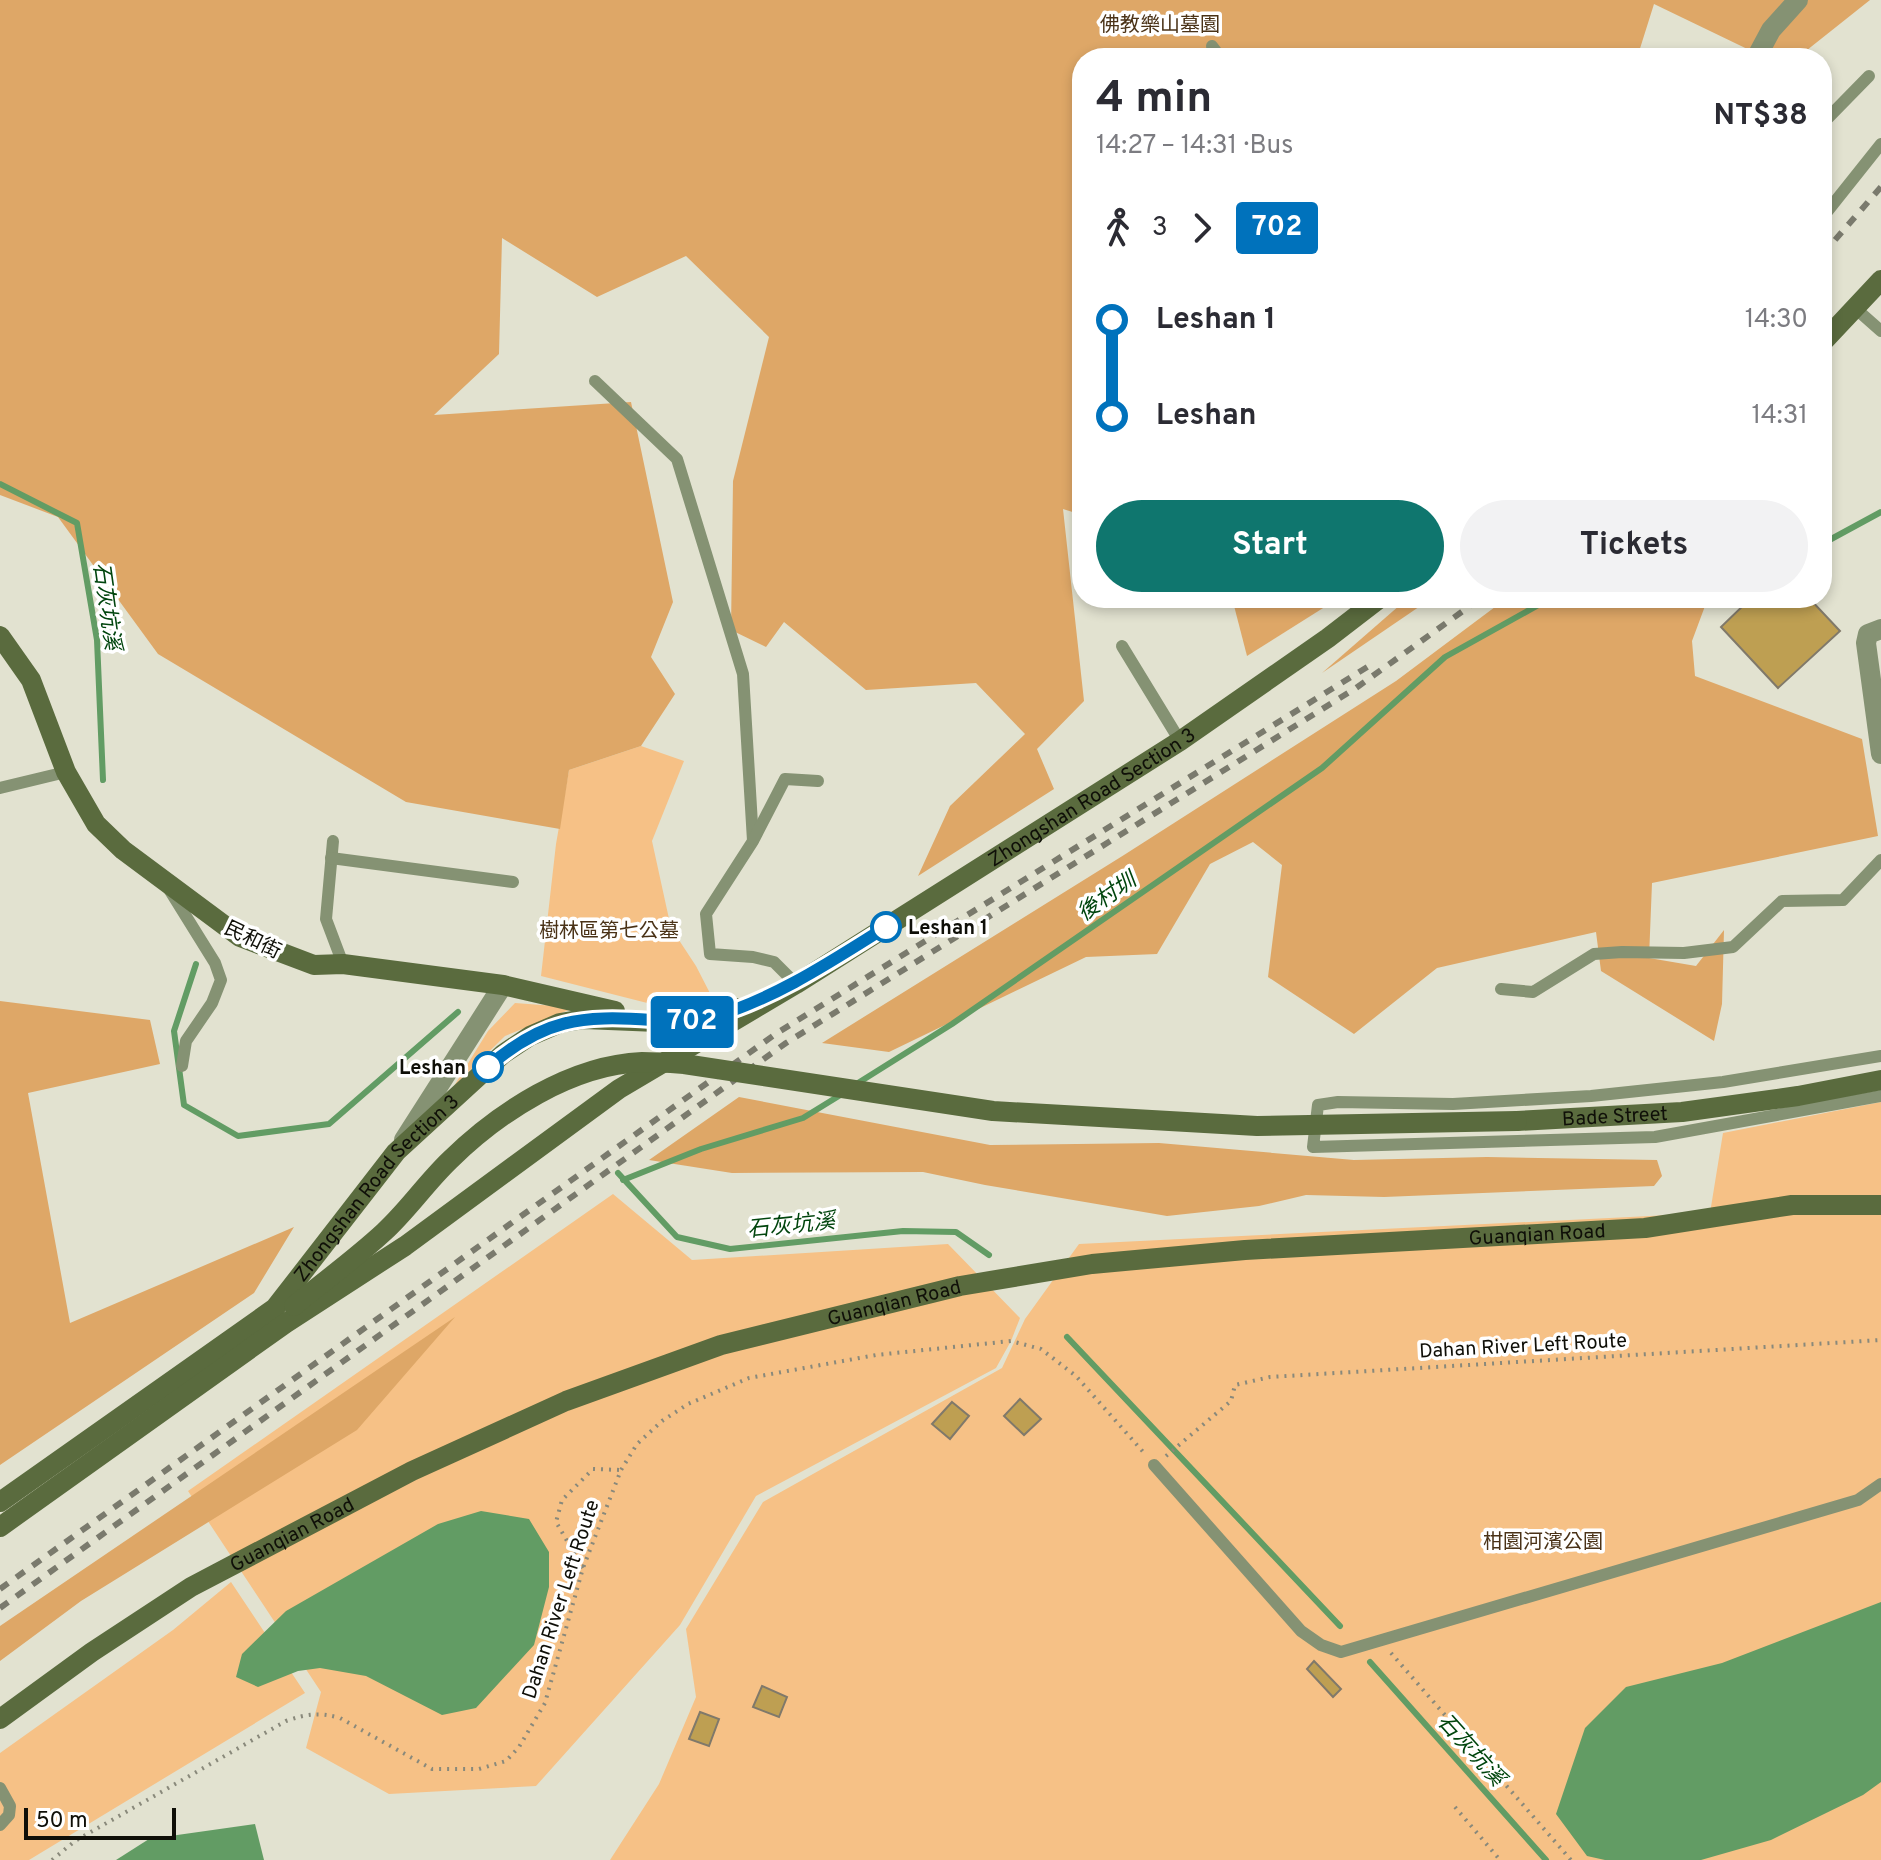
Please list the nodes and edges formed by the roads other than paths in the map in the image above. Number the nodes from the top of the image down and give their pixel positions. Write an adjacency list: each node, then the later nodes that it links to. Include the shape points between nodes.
1 (1798, 0): 2 (street)
2 (1761, 48)
3 (1869, 76): 4 (lane)
4 (1832, 114)
5 (1881, 144): 6 (lane)
6 (1832, 205)
7 (1881, 280): 8 (street)
8 (1855, 308): 9 (lane); 10 (street)
9 (1881, 331)
10 (1832, 332)
11 (595, 381): 22 (lane, via 677,459 743,674)
12 (1367, 608): 16 (street, Zhongshan Road Section 3)
13 (1881, 629): 17 (street, via 1868,634 1866,643)
14 (0, 636): 18 (street, 民和街, via 31,680)
15 (1122, 646): 16 (lane)
16 (1180, 741): 28 (street, Zhongshan Road Section 3)
17 (1880, 743)
18 (66, 772): 20 (lane); 26 (street, 民和街, via 96,824)
19 (818, 781): 22 (lane, via 785,779)
20 (0, 788)
21 (333, 841): 23 (lane)
22 (753, 841): 28 (lane, via 706,914 710,954 774,962)
23 (331, 858): 25 (lane); 27 (lane, via 326,919)
24 (1881, 860): 30 (lane, via 1843,900 1782,901 1733,947 1594,954 1533,992)
25 (513, 882)
26 (166, 884): 27 (street, 民和街, via 240,937 314,965); 33 (lane, via 221,980 186,1041)
27 (343, 964): 29 (street, 民和街)
28 (796, 984): 31 (street, Zhongshan Road Section 3, via 705,1020); 40 (street, Zhongshan Road Section 3, via 619,1089 405,1246)
29 (503, 985): 31 (street, 民和街); 38 (street)
30 (1501, 989)
31 (650, 1020): 38 (street, Zhongshan Road Section 3, via 584,1019 530,1036 494,1061)
32 (1881, 1056): 36 (lane, via 1723,1082 1591,1096 1318,1105 1313,1147 1655,1137)
33 (182, 1066)
34 (1881, 1069): 37 (street, Bade Street)
35 (1881, 1080): 37 (street, Bade Street)
36 (1881, 1096)
37 (1714, 1107): 40 (street, Bade Street, bridge, via 1517,1121 1257,1126 993,1111 684,1064 618,1065 552,1088 477,1135 385,1231)
38 (396, 1152): 40 (street, Zhongshan Road Section 3)
39 (1881, 1205): 45 (street, Guanqian Road, via 1792,1205 1645,1228 1245,1250 1092,1264 960,1286 721,1345 566,1401 412,1471 191,1587)
40 (285, 1312): 43 (street, Zhongshan Road Section 3); 44 (street, Zhongshan Road Section 3)
41 (1154, 1465): 42 (lane, via 1301,1631 1341,1652 1858,1500)
42 (1881, 1484)
43 (0, 1502)
44 (0, 1527)
45 (0, 1719)
46 (3, 1792): 47 (lane, via 10,1806)
47 (0, 1825)

